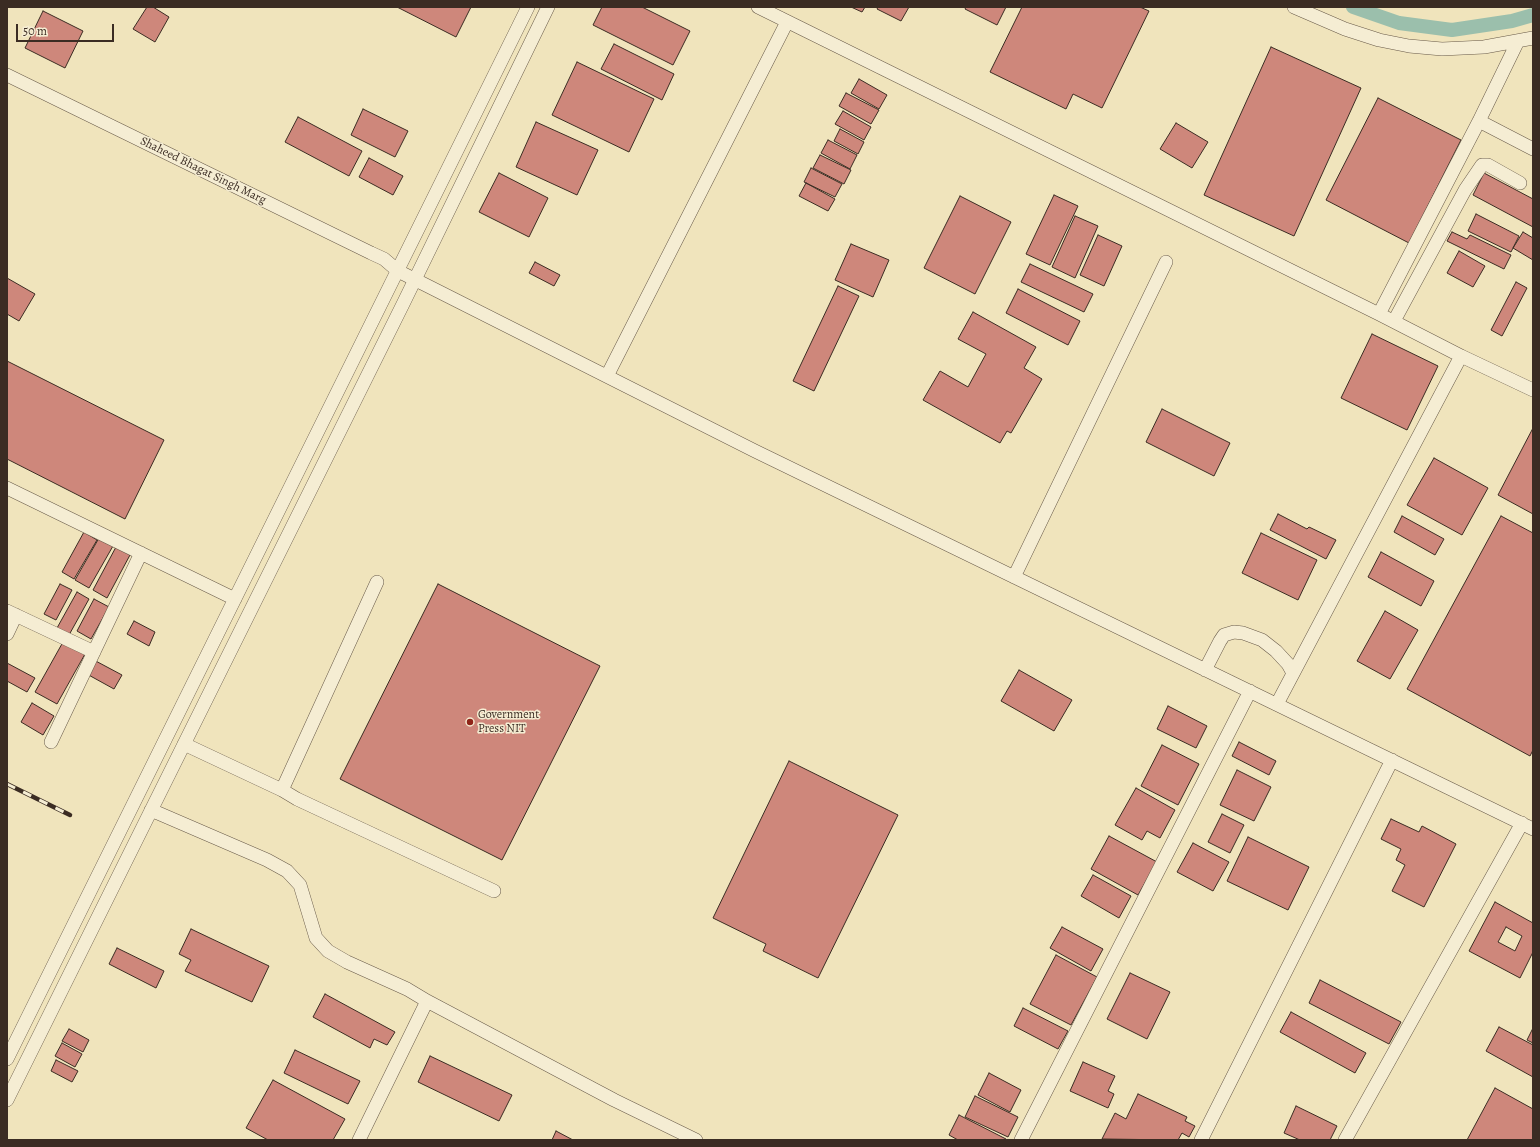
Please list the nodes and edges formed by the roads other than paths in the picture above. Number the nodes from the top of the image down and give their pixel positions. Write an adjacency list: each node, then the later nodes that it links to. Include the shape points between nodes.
1 (528, 7): 13 (street)
2 (548, 7): 14 (street)
3 (758, 7): 5 (street)
4 (1294, 7): 7 (street, via 1345,29 1378,40 1409,46 1442,49 1484,47)
5 (787, 22): 15 (street); 18 (street)
6 (1533, 38): 7 (street)
7 (1518, 41): 9 (street)
8 (7, 74): 13 (street, Shaheed Bhagat Singh Marg, via 384,259)
9 (1479, 121): 10 (street); 15 (street)
10 (1533, 149)
11 (1520, 183): 16 (street, via 1488,165 1482,165 1465,190)
12 (1166, 262): 22 (street)
13 (398, 271): 14 (street, Shaheed Bhagat Singh Marg); 24 (street)
14 (415, 278): 18 (street, Shaheed Bhagat Singh Marg); 33 (street)
15 (1379, 314): 16 (street)
16 (1394, 321): 17 (street)
17 (1461, 356): 19 (street); 29 (street)
18 (607, 376): 22 (street, Shaheed Bhagat Singh Marg)
19 (1533, 390)
20 (7, 488): 21 (street)
21 (141, 553): 24 (street); 27 (street)
22 (1014, 577): 28 (street, Shaheed Bhagat Singh Marg)
23 (377, 582): 35 (street)
24 (235, 599): 40 (street)
25 (12, 613): 26 (street); 27 (street)
26 (7, 634)
27 (94, 652): 32 (street)
28 (1205, 670): 29 (street, via 1213,651 1224,635 1234,632 1262,640 1288,664); 30 (street, Shaheed Bhagat Singh Marg)
29 (1293, 674): 31 (street)
30 (1250, 691): 31 (street, Shaheed Bhagat Singh Marg); 44 (street)
31 (1277, 704): 34 (street, Shaheed Bhagat Singh Marg)
32 (51, 742)
33 (184, 744): 35 (street); 36 (street)
34 (1392, 760): 37 (street, Shaheed Bhagat Singh Marg); 45 (street)
35 (282, 790): 38 (street)
36 (151, 810): 39 (street, via 287,871 300,885 316,938 328,951); 41 (street)
37 (1527, 826): 46 (street)
38 (494, 891)
39 (427, 1001): 42 (street); 43 (street)
40 (7, 1058)
41 (7, 1100)
42 (359, 1140)
43 (696, 1140)
44 (1021, 1140)
45 (1201, 1140)
46 (1345, 1140)

